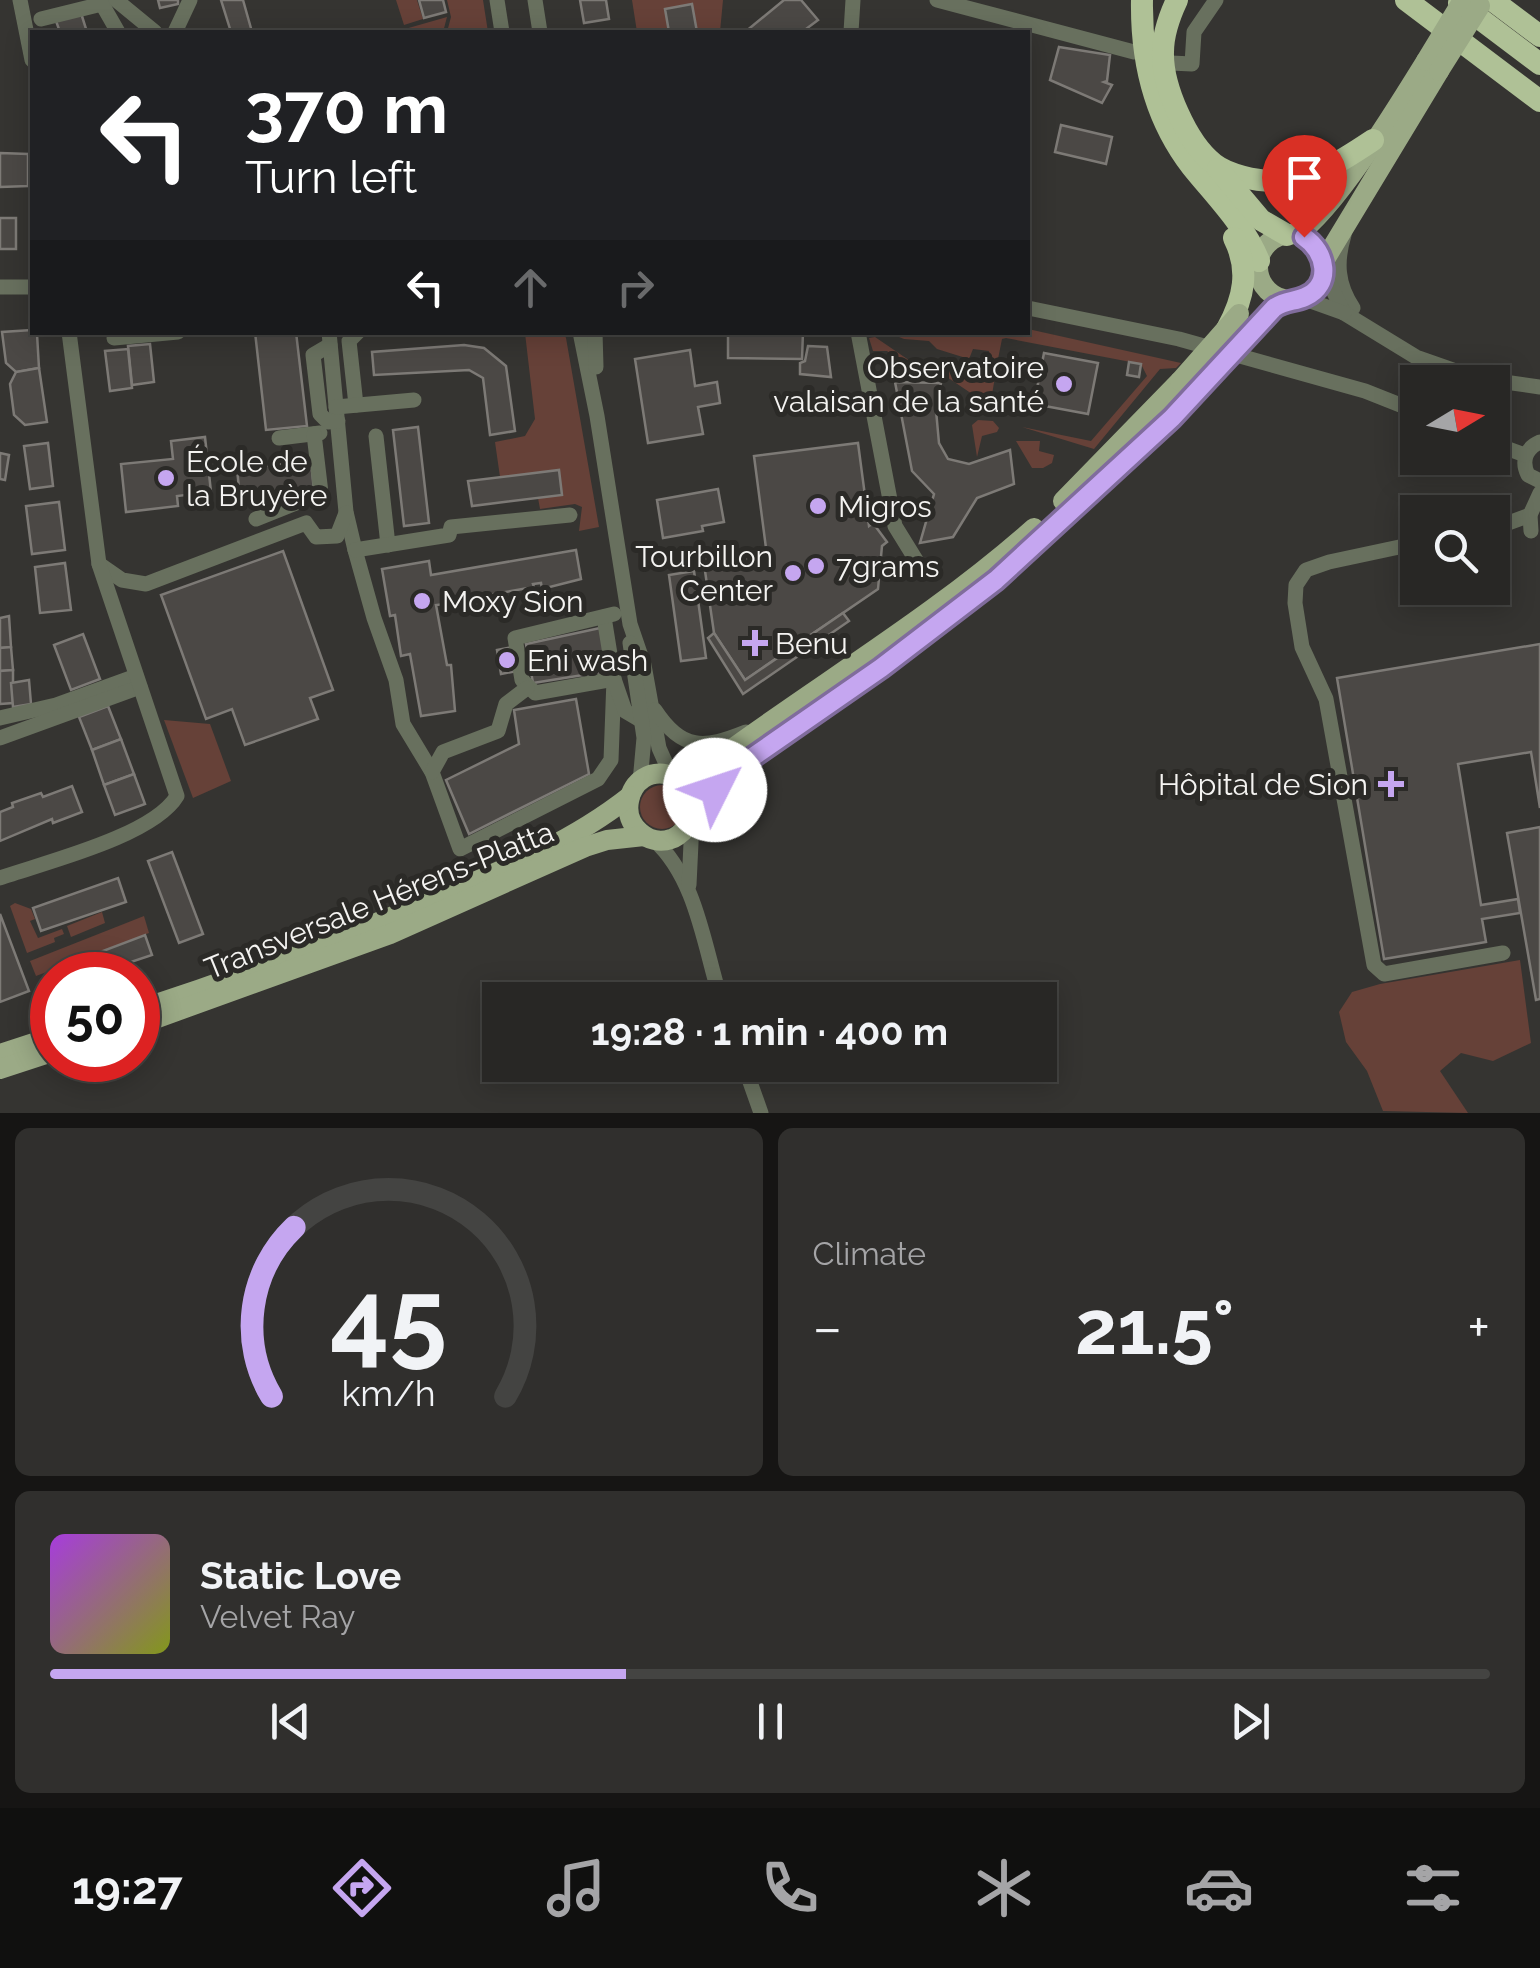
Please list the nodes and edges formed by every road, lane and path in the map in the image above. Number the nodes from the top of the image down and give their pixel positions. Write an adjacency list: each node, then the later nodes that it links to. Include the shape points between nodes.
1 (20, 0): 24 (street)
2 (190, 0): 19 (street)
3 (497, 0): 20 (street)
4 (535, 0): 21 (street)
5 (853, 0): 22 (street)
6 (937, 0): 25 (street)
7 (1142, 0): 31 (highway, via 1154,96 1171,134)
8 (1177, 0): 31 (highway, via 1166,30 1164,69)
9 (1216, 0): 26 (street, via 1194,32 1192,64)
10 (1406, 0): 29 (highway)
11 (1454, 0): 27 (highway)
12 (1463, 0): 28 (main road, bridge)
13 (1484, 0): 28 (main road, bridge)
14 (1492, 0): 23 (highway)
15 (107, 1): 16 (street); 17 (street); 18 (street)
16 (41, 19)
17 (117, 30)
18 (152, 30)
19 (176, 30)
20 (502, 30)
21 (540, 30)
22 (851, 30)
23 (1540, 36)
24 (30, 50)
25 (1134, 52)
26 (1171, 62)
27 (1540, 64)
28 (1432, 66): 30 (main road); 32 (main road)
29 (1540, 101)
30 (1373, 140): 31 (highway, via 1323,170 1285,181); 33 (main road, via 1318,217)
31 (1208, 171): 33 (highway, via 1261,220); 35 (highway, via 1244,228); 41 (highway, via 1241,255 1244,286)
32 (1350, 216): 34 (main road); 42 (street, via 1340,248 1340,284)
33 (1292, 235): 34 (main road, via 1316,245); 35 (main road, via 1267,246)
34 (1324, 267): 38 (main road, via 1315,291); 40 (street)
35 (1259, 268): 38 (main road, via 1269,292); 41 (main road)
36 (0, 286): 37 (street)
37 (30, 287)
38 (1294, 299): 40 (street); 88 (main road, bridge, via 1261,322 1146,444 996,580 734,770)
39 (1030, 308): 54 (street, via 1179,340)
40 (1344, 313): 42 (street)
41 (1234, 319): 82 (main road, bridge, via 1022,539 910,628)
42 (1370, 331): 51 (street, via 1456,372)
43 (69, 335): 73 (street)
44 (146, 335): 49 (street)
45 (355, 335): 53 (street, via 349,340)
46 (581, 335): 55 (street)
47 (596, 335): 55 (street)
48 (859, 335): 72 (street, via 895,526)
49 (114, 338)
50 (329, 339): 56 (street)
51 (1540, 388)
52 (414, 400): 53 (street)
53 (356, 405): 56 (street)
54 (1400, 405)
55 (598, 416): 74 (street)
56 (334, 417): 57 (street); 65 (street)
57 (314, 434): 59 (street); 67 (street, via 321,493)
58 (376, 436): 69 (street)
59 (279, 438)
60 (1540, 442): 62 (street)
61 (1510, 450): 62 (street)
62 (1525, 456): 63 (street, via 1528,475)
63 (1540, 482)
64 (1540, 493): 68 (street, via 1530,523)
65 (346, 512): 71 (street); 73 (street, via 337,536 316,537 306,523 146,584 122,580)
66 (570, 515): 69 (street, via 451,527 450,535)
67 (256, 518)
68 (1510, 526)
69 (388, 544): 71 (street)
70 (1400, 547): 92 (street, via 1306,570 1296,585 1302,647 1326,699 1374,965 1384,974)
71 (355, 550): 84 (street, via 403,724)
72 (916, 560)
73 (99, 564): 77 (street)
74 (628, 616): 75 (street); 79 (street); 81 (street)
75 (604, 617): 76 (street); 78 (street, via 515,638)
76 (614, 679): 78 (street, via 535,693); 81 (street, via 626,711); 86 (street, via 611,760)
77 (138, 682): 80 (street); 83 (street); 90 (street, via 177,796 169,808 136,830)
78 (527, 688): 84 (street, via 506,704 498,731 443,752)
79 (652, 705): 82 (street, via 671,731 697,744); 85 (street, via 659,748)
80 (0, 718)
81 (642, 721): 87 (street, via 644,755)
82 (764, 726): 85 (main road, via 696,771)
83 (0, 738)
84 (432, 772): 86 (street, via 460,849)
85 (674, 776): 87 (main road, via 654,775); 88 (main road, via 692,793)
86 (598, 779): 87 (street)
87 (629, 795): 89 (main road, via 631,820); 94 (main road, Transversale Hérens-Platta, via 582,832 542,852 384,920)
88 (693, 819): 89 (main road, via 676,838); 91 (street)
89 (649, 838): 91 (street, via 670,857); 95 (main road, Transversale Hérens-Platta, via 586,847 390,934)
90 (0, 878)
91 (691, 898): 93 (street)
92 (1504, 952)
93 (716, 982)
94 (160, 1002)
95 (160, 1017)
96 (30, 1044): 97 (main road)
97 (0, 1054)
98 (30, 1059): 99 (main road)
99 (0, 1069)
100 (750, 1082): 101 (street)
101 (762, 1113)

